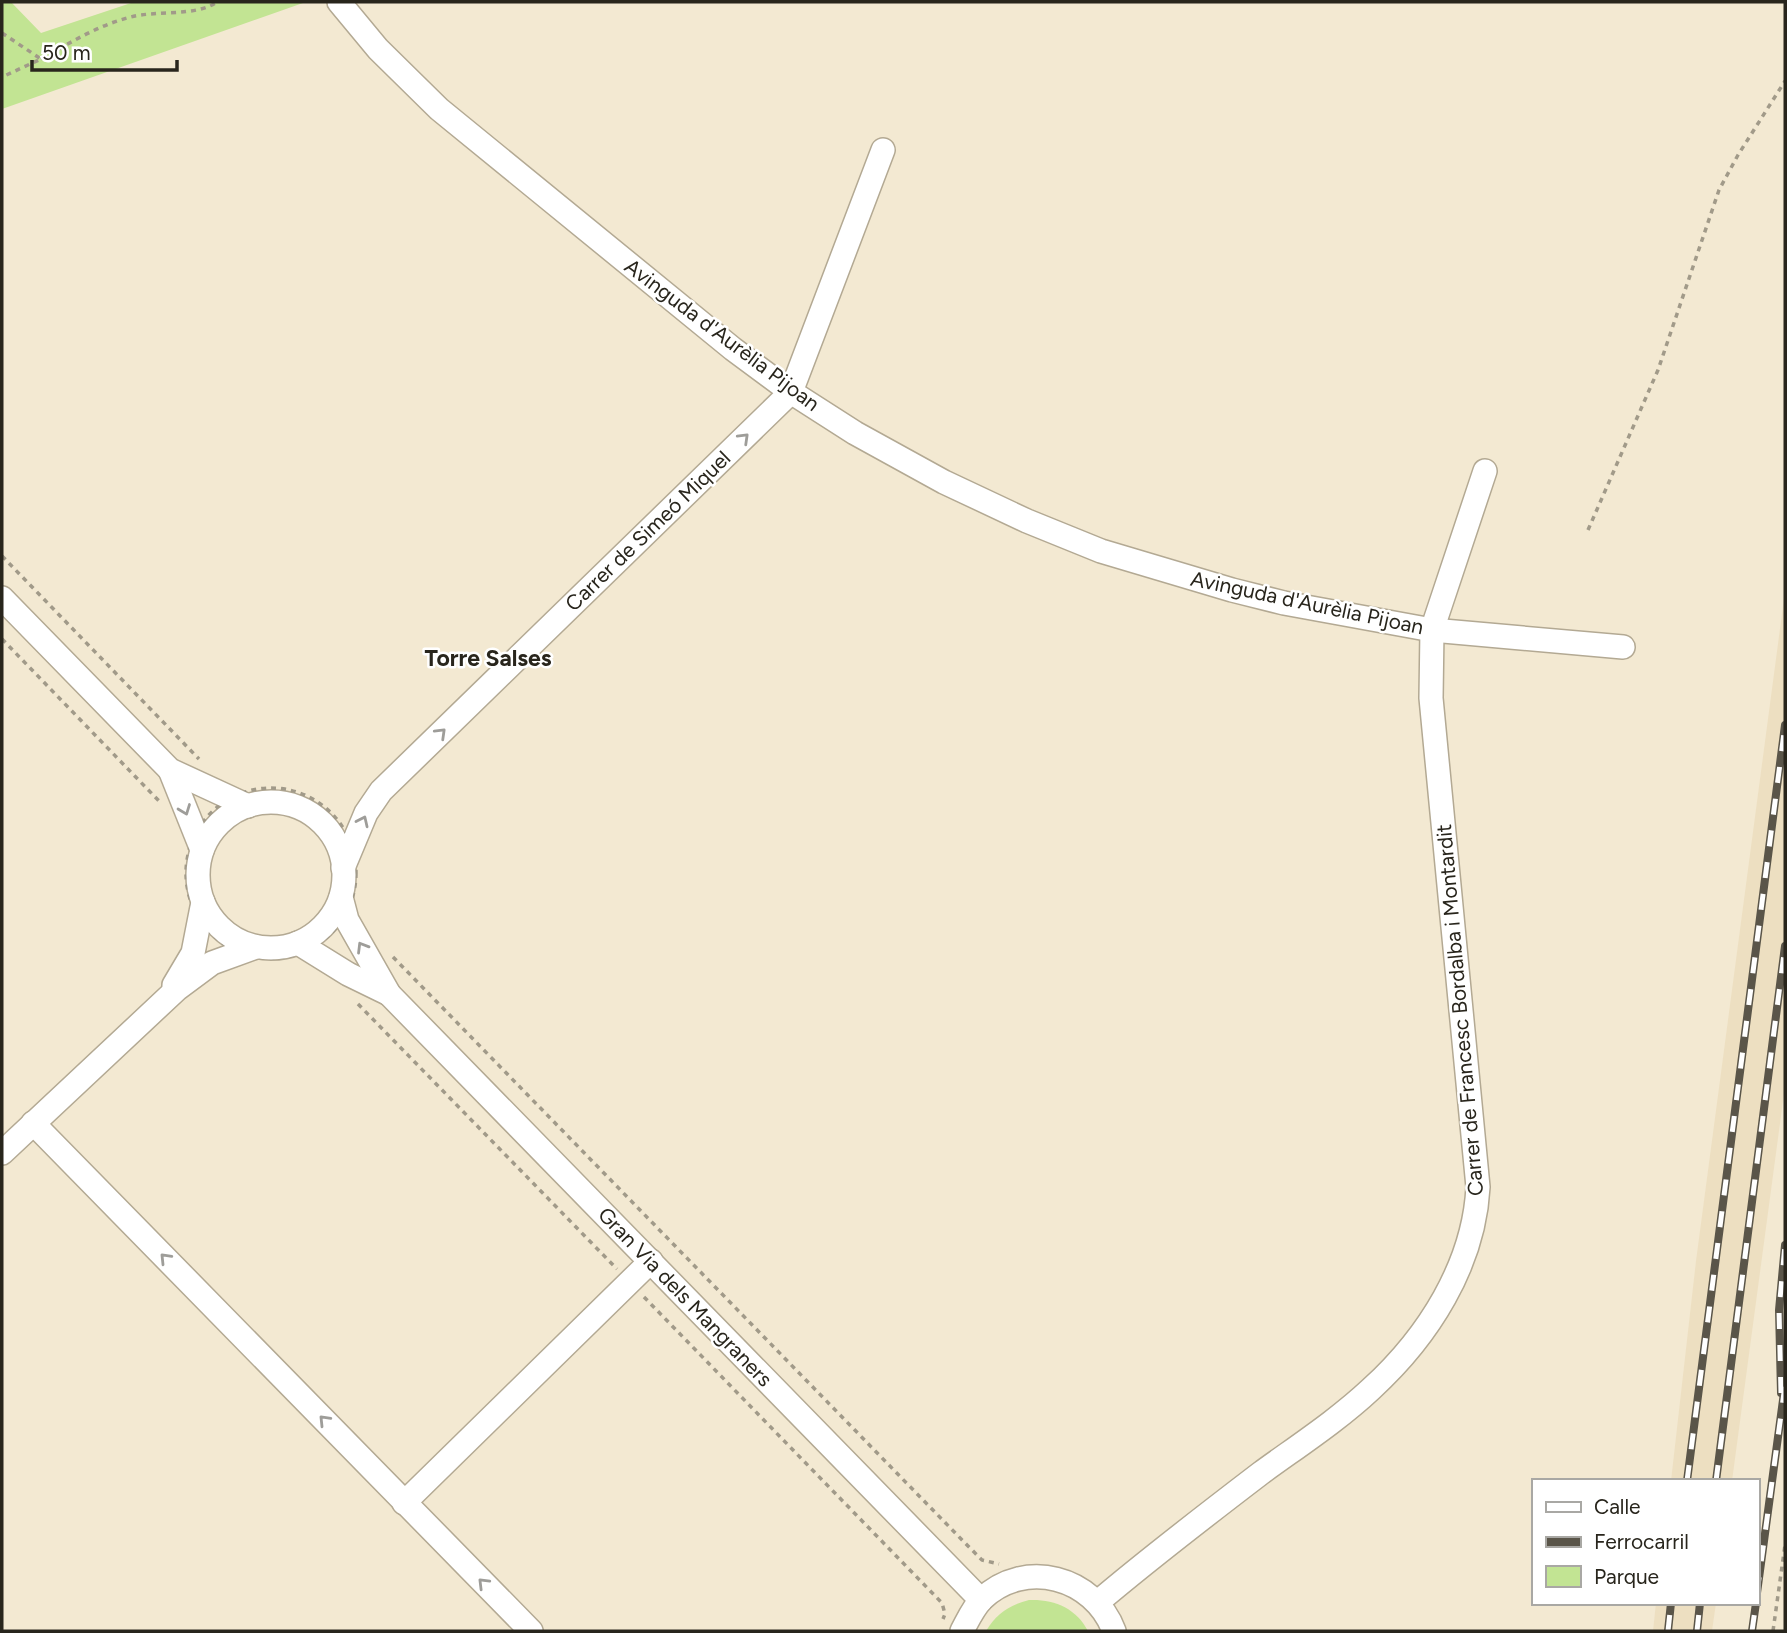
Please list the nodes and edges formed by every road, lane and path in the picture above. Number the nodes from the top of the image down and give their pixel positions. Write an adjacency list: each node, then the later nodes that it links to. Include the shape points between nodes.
1 (217, 2): 4 (path, via 186,12 119,20)
2 (339, 2): 8 (street, Avinguda d'Aurèlia Pijoan, via 405,77 472,139)
3 (2, 33): 4 (path)
4 (41, 59): 5 (path)
5 (2, 77)
6 (1785, 81): 10 (path, via 1719,190 1658,370)
7 (883, 150): 8 (street, Carrer de Simeó Miquel)
8 (791, 391): 13 (street, Avinguda d'Aurèlia Pijoan, via 944,482 1101,551 1284,603); 20 (street, Carrer de Simeó Miquel, one-way to 8, via 381,791)
9 (1485, 471): 13 (street, Carrer de Francesc Bordalba i Montardit)
10 (1588, 530)
11 (2, 556): 16 (path)
12 (2, 598): 17 (street)
13 (1432, 630): 15 (street, Avinguda d'Aurèlia Pijoan); 39 (street, Carrer de Francesc Bordalba i Montardit, via 1431,698 1476,1149 1477,1206 1468,1248 1450,1288 1417,1340 1370,1391)
14 (2, 639): 19 (path)
15 (1623, 647)
16 (207, 768)
17 (170, 770): 18 (street); 21 (street, one-way to 21)
18 (244, 795): 20 (path, via 286,789 313,798 335,817); 21 (street, via 210,835); 21 (path, via 215,808 199,826); 22 (street, via 302,809 316,818 338,845)
19 (165, 808)
20 (352, 845): 22 (street, Carrer de Simeó Miquel); 23 (path, via 357,869)
21 (192, 847): 24 (street); 24 (path, via 185,874 189,898)
22 (343, 868): 23 (street)
23 (349, 902): 26 (street, via 333,913); 26 (path, via 331,935); 28 (street, Gran Via dels Mangraners, one-way to 23)
24 (201, 911): 25 (street); 25 (path, via 217,939); 30 (street, via 193,953)
25 (247, 950): 26 (street, via 274,948); 26 (path, via 262,958); 30 (street, via 212,963)
26 (298, 953): 28 (street, Gran Via dels Mangraners)
27 (391, 955): 37 (path)
28 (389, 994): 33 (street, Gran Via dels Mangraners)
29 (349, 995): 34 (path)
30 (164, 999): 31 (street)
31 (33, 1124): 32 (street); 35 (street, one-way to 31)
32 (2, 1153)
33 (651, 1261): 34 (street); 38 (street, Gran Via dels Mangraners)
34 (629, 1282): 35 (street); 40 (path, via 942,1603)
35 (404, 1503): 41 (street, one-way to 35)
36 (1785, 1545): 43 (path)
37 (968, 1546)
38 (981, 1600): 39 (street, via 999,1587 1040,1576 1062,1580); 40 (street)
39 (1098, 1602): 42 (street)
40 (952, 1628)
41 (531, 1631)
42 (1114, 1631)
43 (1773, 1631)

